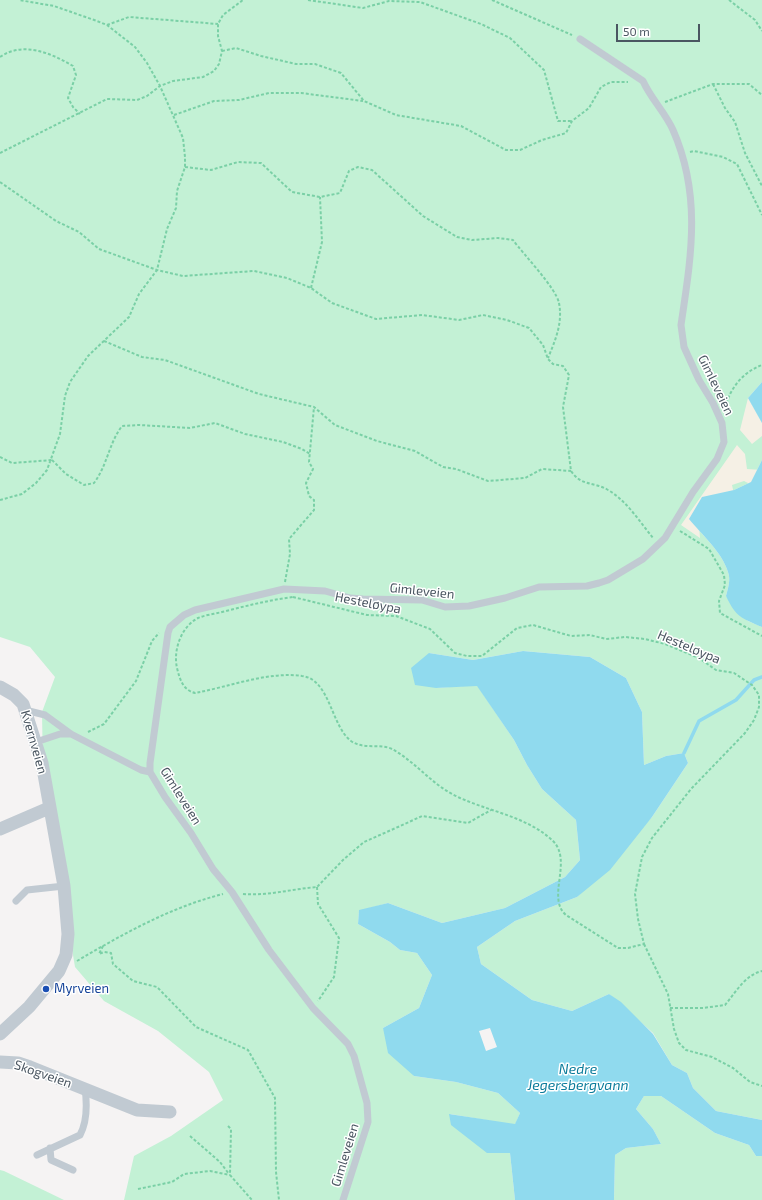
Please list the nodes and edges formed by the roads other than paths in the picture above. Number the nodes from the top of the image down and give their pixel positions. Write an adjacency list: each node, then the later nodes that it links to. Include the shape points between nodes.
1 (580, 40): 6 (lane, Gimleveien, via 643,81 648,93 667,117 683,154 692,224 681,325 682,337 699,380 722,423 724,442 720,455 659,545 643,559 599,583 587,586 539,587 505,598 446,608 422,600 363,600 324,591 284,589 195,610 184,615 170,627 165,646)
2 (0, 686): 3 (street, Kvernveien, via 14,695)
3 (26, 710): 4 (lane, via 45,715); 5 (street, Kvernveien)
4 (71, 734): 5 (lane, via 60,734); 6 (lane, via 141,770)
5 (36, 742): 7 (street, Kvernveien)
6 (150, 772): 18 (lane, Gimleveien, via 269,950 313,1008 348,1044 354,1056 362,1078 368,1122)
7 (49, 808): 8 (street); 9 (street)
8 (0, 829)
9 (64, 886): 10 (lane, via 27,890); 11 (street, via 68,946 66,955 59,971 29,1007)
10 (16, 901)
11 (0, 1034)
12 (0, 1062): 13 (street, Skogveien, via 18,1063)
13 (85, 1088): 14 (street, Skogveien, via 137,1110); 15 (lane, Skogveien, via 85,1119 80,1135)
14 (170, 1112)
15 (50, 1148): 16 (lane, Skogveien); 17 (lane, via 51,1160)
16 (37, 1155)
17 (73, 1170)
18 (344, 1200)

